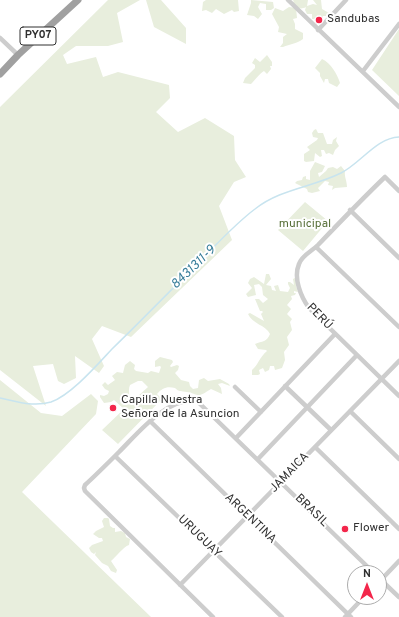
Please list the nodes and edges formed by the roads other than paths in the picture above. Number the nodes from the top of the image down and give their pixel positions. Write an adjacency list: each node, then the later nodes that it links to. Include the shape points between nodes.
1 (78, 0): 7 (highway, PY07)
2 (288, 0): 5 (street)
3 (346, 0): 5 (street)
4 (399, 24): 8 (street)
5 (318, 30): 8 (street)
6 (0, 38): 7 (street)
7 (18, 55): 9 (highway, PY07)
8 (363, 71): 10 (street)
9 (0, 74)
10 (399, 107)
11 (399, 191): 12 (street, PERÚ, via 385,177)
12 (350, 210): 13 (street, PERÚ); 14 (street)
13 (316, 247): 15 (street); 16 (street, PERÚ, via 302,259 297,276 303,300)
14 (399, 258)
15 (399, 327)
16 (335, 334): 17 (street, PERÚ); 20 (street)
17 (357, 355): 19 (street, PERÚ); 23 (street)
18 (399, 361): 19 (street, JAMAICA)
19 (382, 378): 22 (street, PERÚ); 24 (street, JAMAICA)
20 (285, 386): 23 (street); 25 (street)
21 (235, 387): 25 (street)
22 (399, 396)
23 (307, 407): 27 (street); 31 (street)
24 (350, 411): 27 (street, JAMAICA); 32 (street)
25 (261, 412): 28 (street)
26 (150, 421): 28 (street, BRASIL, via 183,401 196,400); 30 (street); 34 (street, ARGENTINA)
27 (331, 430): 29 (street, JAMAICA)
28 (236, 438): 31 (street, BRASIL)
29 (315, 447): 33 (street, JAMAICA); 35 (street)
30 (115, 456): 36 (street, URUGUAY); 40 (street, via 85,484 85,491)
31 (258, 459): 33 (street, BRASIL)
32 (399, 460)
33 (281, 482): 34 (street, JAMAICA); 38 (street, BRASIL)
34 (247, 516): 36 (street, JAMAICA); 44 (street, ARGENTINA)
35 (399, 528)
36 (213, 551): 40 (street, JAMAICA); 46 (street, URUGUAY)
37 (399, 562): 39 (street)
38 (366, 565)
39 (387, 573)
40 (180, 585): 45 (street)
41 (387, 586): 42 (street)
42 (399, 597)
43 (357, 605): 44 (street)
44 (348, 616)
45 (213, 617)
46 (282, 617)

